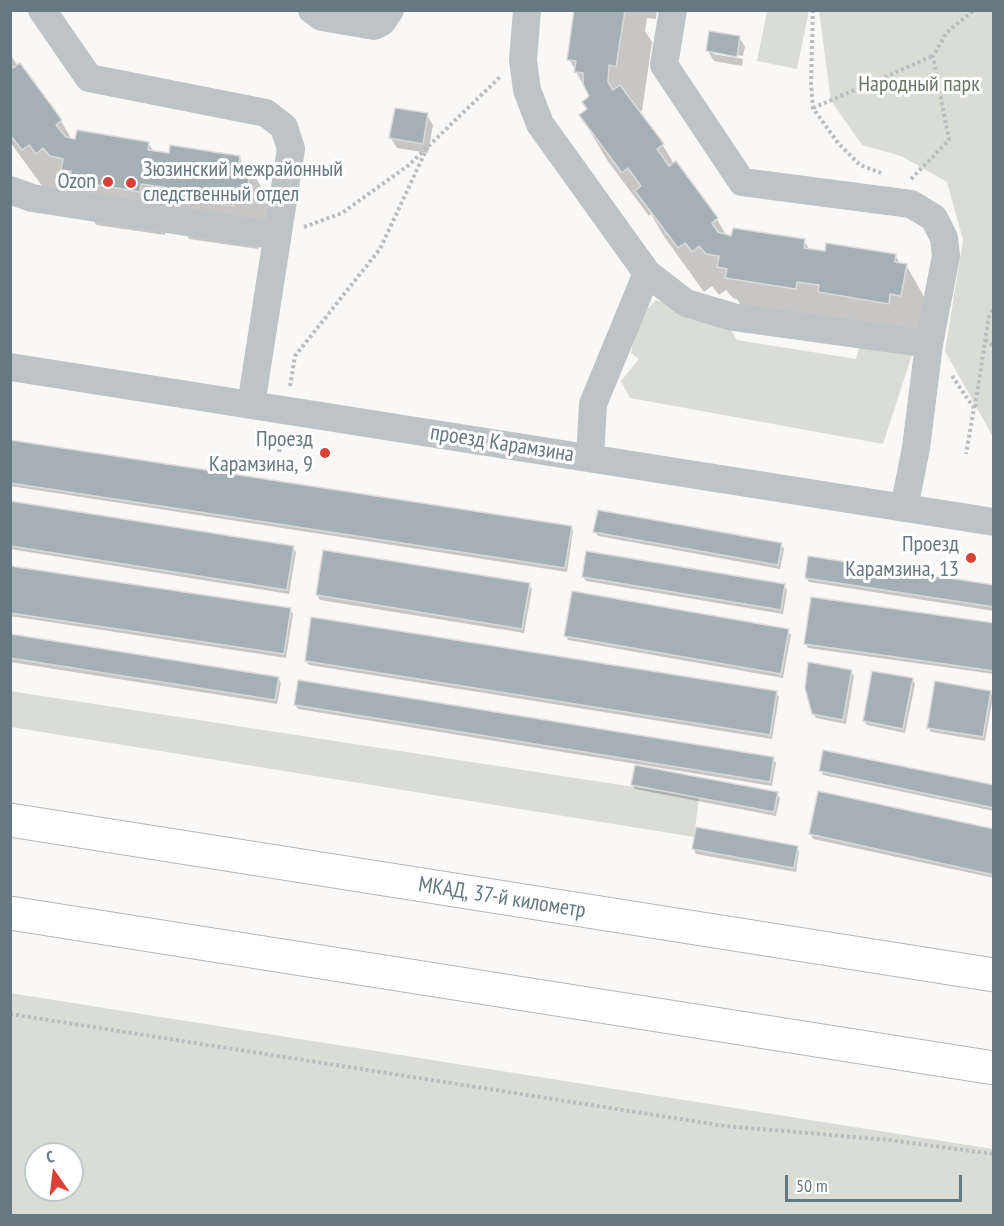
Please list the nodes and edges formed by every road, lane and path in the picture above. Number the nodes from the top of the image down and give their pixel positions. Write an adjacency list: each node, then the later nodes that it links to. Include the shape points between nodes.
1 (42, 10): 15 (street, via 89,78 266,113 285,127 291,149)
2 (312, 10): 3 (street, via 322,18 374,26)
3 (390, 10)
4 (527, 10): 9 (street)
5 (673, 10): 14 (street, via 664,65 742,182)
6 (813, 10): 10 (path)
7 (974, 10): 8 (path, via 947,32)
8 (933, 56): 10 (path); 14 (path, via 949,140 908,182)
9 (523, 60): 11 (path, via 493,82); 16 (street, via 527,90 540,124)
10 (813, 108): 12 (path, via 860,165)
11 (428, 146): 15 (path, via 409,165 342,213); 21 (path, via 380,249)
12 (889, 175)
13 (10, 190): 15 (street, via 32,198)
14 (911, 204): 19 (street, via 934,218 944,238 946,256)
15 (277, 236): 23 (street)
16 (647, 273): 19 (street, via 686,303 733,316); 26 (street, via 593,404)
17 (993, 308): 18 (path)
18 (985, 340): 20 (path); 24 (path)
19 (929, 344): 24 (path); 27 (street)
20 (993, 346)
21 (295, 357)
22 (10, 367): 23 (street, проезд Карамзина)
23 (251, 405): 26 (street, проезд Карамзина)
24 (974, 408): 25 (path)
25 (966, 454)
26 (590, 458): 27 (street, проезд Карамзина)
27 (904, 508): 28 (street, проезд Карамзина)
28 (993, 522)
29 (10, 820): 31 (highway, МКАД, 37-й километр)
30 (10, 914): 33 (highway)
31 (993, 975)
32 (10, 1014): 34 (path, via 725,1126 889,1140)
33 (993, 1068)
34 (993, 1154)

